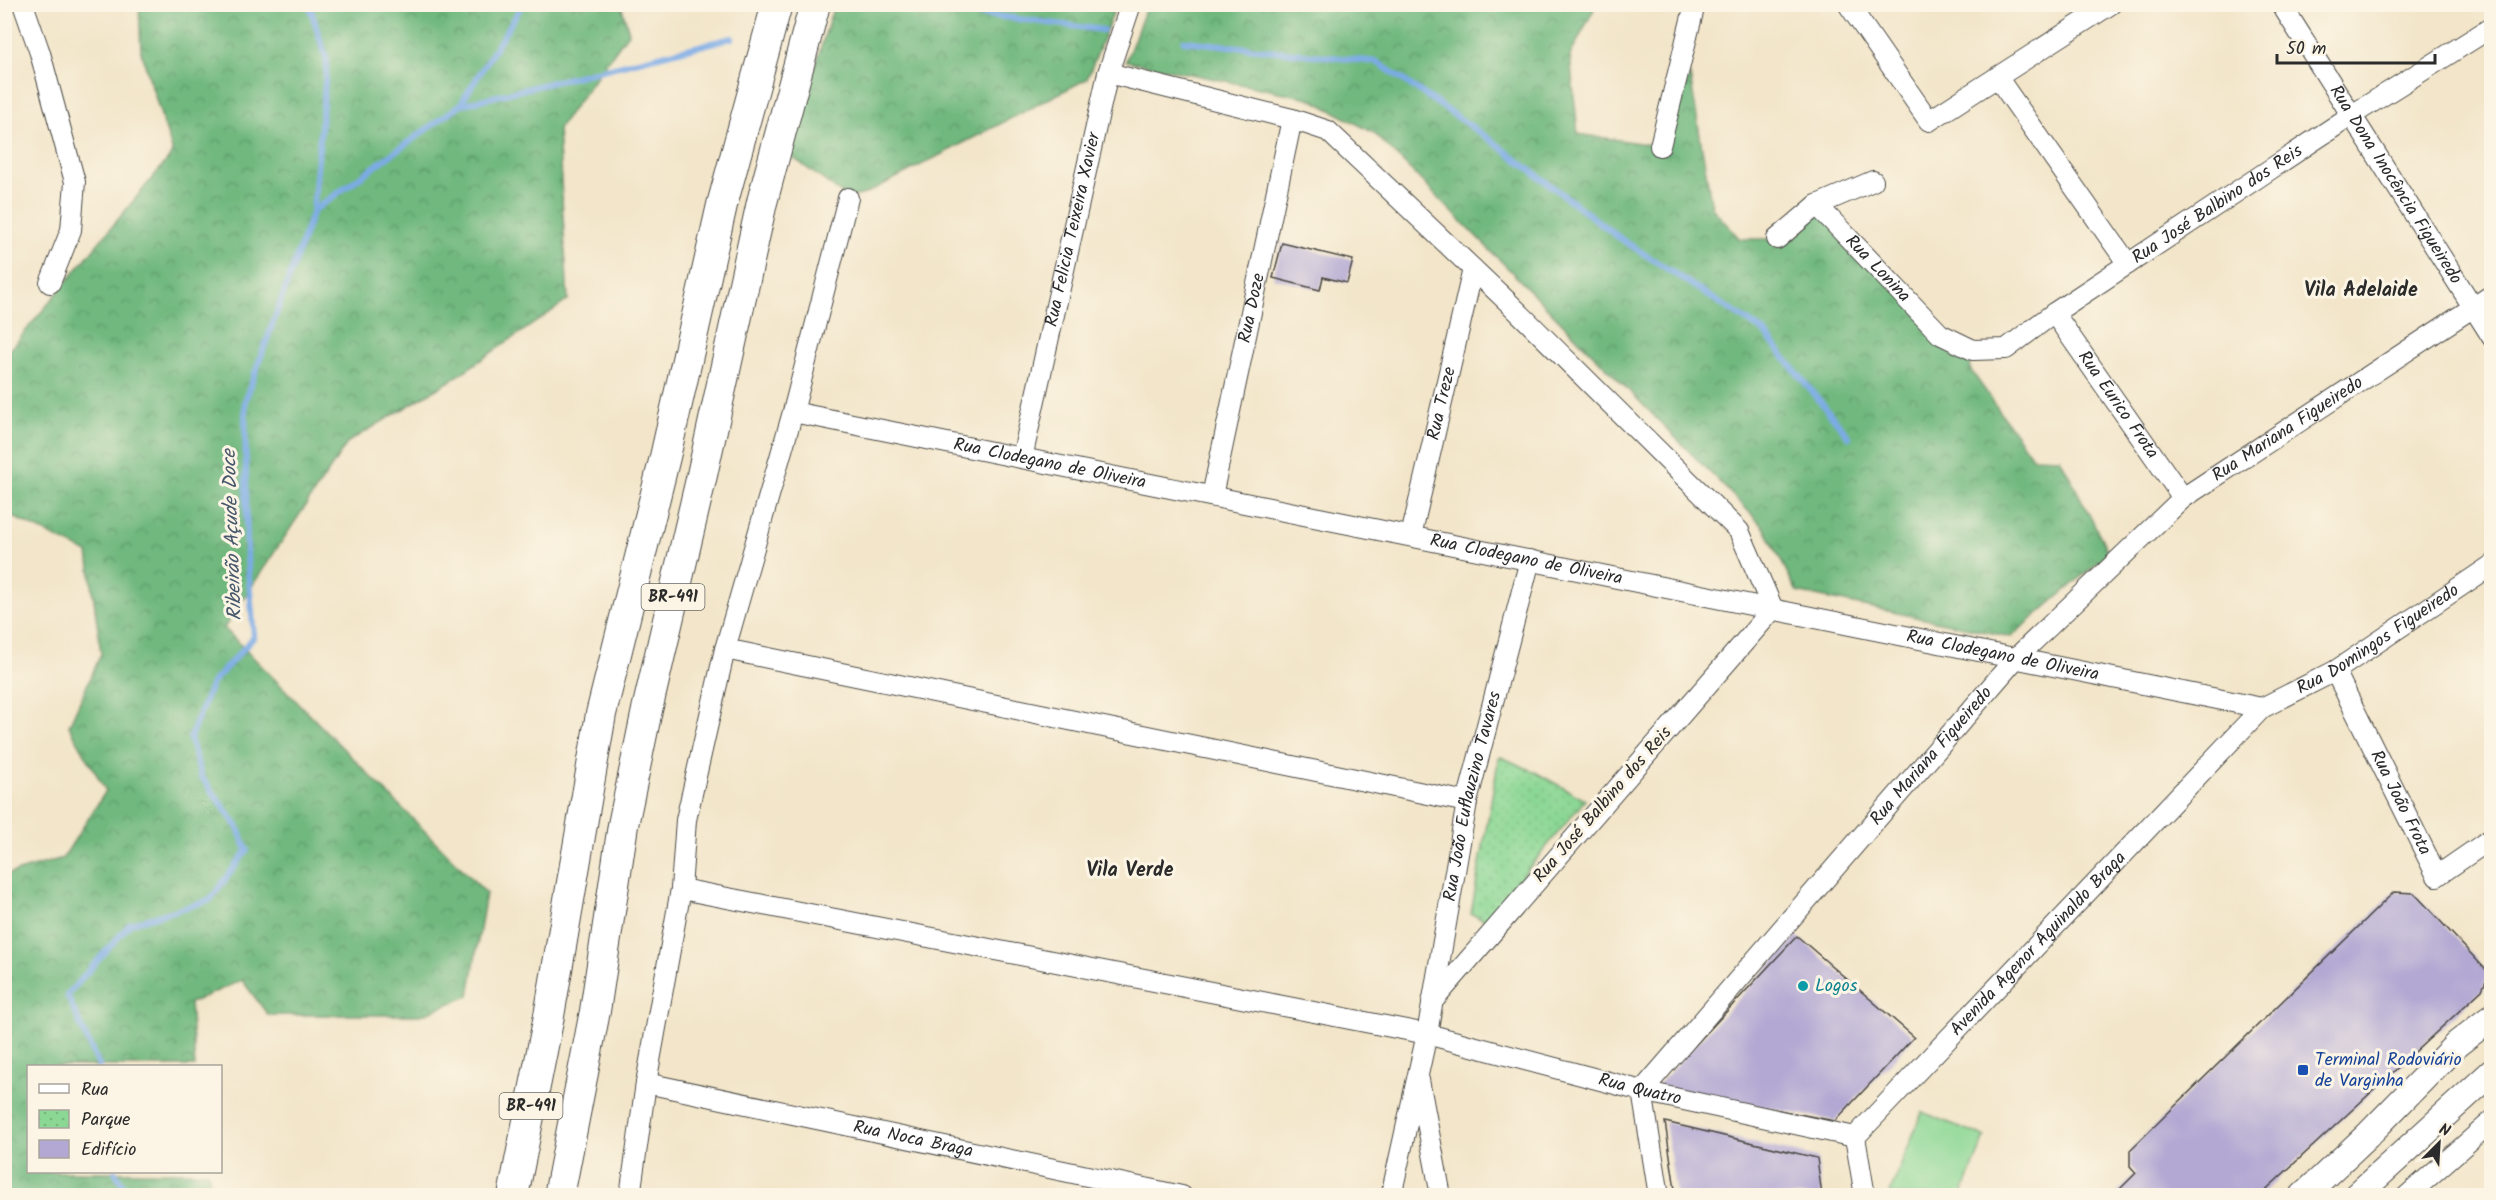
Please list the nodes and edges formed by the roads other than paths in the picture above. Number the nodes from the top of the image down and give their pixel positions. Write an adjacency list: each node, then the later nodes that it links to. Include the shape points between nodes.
1 (23, 4): 21 (street, via 75,182 71,230)
2 (777, 4): 51 (highway, BR-491, via 722,205 665,458 601,714 549,1016)
3 (815, 4): 52 (highway, BR-491, via 762,202 647,710 623,825 595,1011)
4 (1131, 4): 10 (street, Rua Felicia Teixeira Xavier)
5 (1695, 4): 14 (street)
6 (1848, 4): 11 (street, via 1929,121)
7 (2110, 4): 11 (street)
8 (2281, 4): 12 (street, Rua Dona Inocência Figueiredo)
9 (2492, 27): 12 (street, Rua José Balbino dos Reis)
10 (1108, 73): 13 (street); 28 (street, Rua Felicia Teixeira Xavier)
11 (1997, 77): 19 (street)
12 (2352, 115): 19 (street, Rua José Balbino dos Reis); 23 (street, Rua Dona Inocência Figueiredo)
13 (1292, 119): 20 (street, via 1328,131); 29 (street, Rua Doze)
14 (1660, 146)
15 (1873, 181): 17 (street)
16 (848, 198): 27 (street)
17 (1817, 205): 18 (street); 25 (street, Rua Lonina)
18 (1777, 239)
19 (2128, 264): 24 (street, Rua José Balbino dos Reis)
20 (1473, 269): 31 (street, Rua Treze); 34 (street, via 1739,531)
21 (50, 283)
22 (2492, 296): 23 (street, Rua Mariana Figueiredo)
23 (2473, 307): 26 (street, Rua Dona Inocência Figueiredo); 30 (street, Rua Mariana Figueiredo)
24 (2054, 313): 25 (street, Rua José Balbino dos Reis, via 2006,348 1973,350); 30 (street, Rua Eurico Frota)
25 (1941, 334)
26 (2492, 337)
27 (793, 412): 28 (street, Rua Clodegano de Oliveira); 35 (street)
28 (1022, 458): 29 (street, Rua Clodegano de Oliveira)
29 (1212, 496): 31 (street, Rua Clodegano de Oliveira)
30 (2183, 498): 36 (street, Rua Mariana Figueiredo)
31 (1411, 536): 32 (street, Rua Clodegano de Oliveira)
32 (1530, 560): 34 (street, Rua Clodegano de Oliveira); 39 (street, Rua João Euflauzino Tavares)
33 (2492, 565): 37 (street, Rua Domingos Figueiredo)
34 (1773, 609): 36 (street, Rua Clodegano de Oliveira); 42 (street, Rua José Balbino dos Reis)
35 (724, 649): 39 (street); 41 (street, via 686,820)
36 (2016, 658): 38 (street, Rua Clodegano de Oliveira); 48 (street, Rua Mariana Figueiredo)
37 (2335, 671): 38 (street, Rua Domingos Figueiredo); 40 (street, Rua João Frota, via 2437,876)
38 (2262, 708): 50 (street, Avenida Agenor Aguinaldo Braga)
39 (1467, 802): 42 (street, Rua João Euflauzino Tavares)
40 (2492, 838)
41 (681, 889): 44 (street, Rua Quatro); 47 (street)
42 (1432, 1002): 44 (street, Rua João Euflauzino Tavares)
43 (2492, 1017): 59 (main road, via 2457,1044)
44 (1427, 1034): 45 (street, Rua João Euflauzino Tavares); 48 (street, Rua Quatro)
45 (1417, 1071): 55 (street, Rua João Euflauzino Tavares); 56 (street)
46 (2492, 1072): 60 (main road)
47 (646, 1083): 53 (street); 54 (street, Rua Noca Braga)
48 (1642, 1091): 50 (street, Rua Quatro); 57 (street)
49 (2492, 1121): 61 (street)
50 (1855, 1137): 58 (street)
51 (513, 1196)
52 (559, 1196)
53 (630, 1196)
54 (1182, 1196)
55 (1391, 1196)
56 (1441, 1196)
57 (1659, 1196)
58 (1865, 1196)
59 (2303, 1196)
60 (2356, 1196)
61 (2408, 1196)

